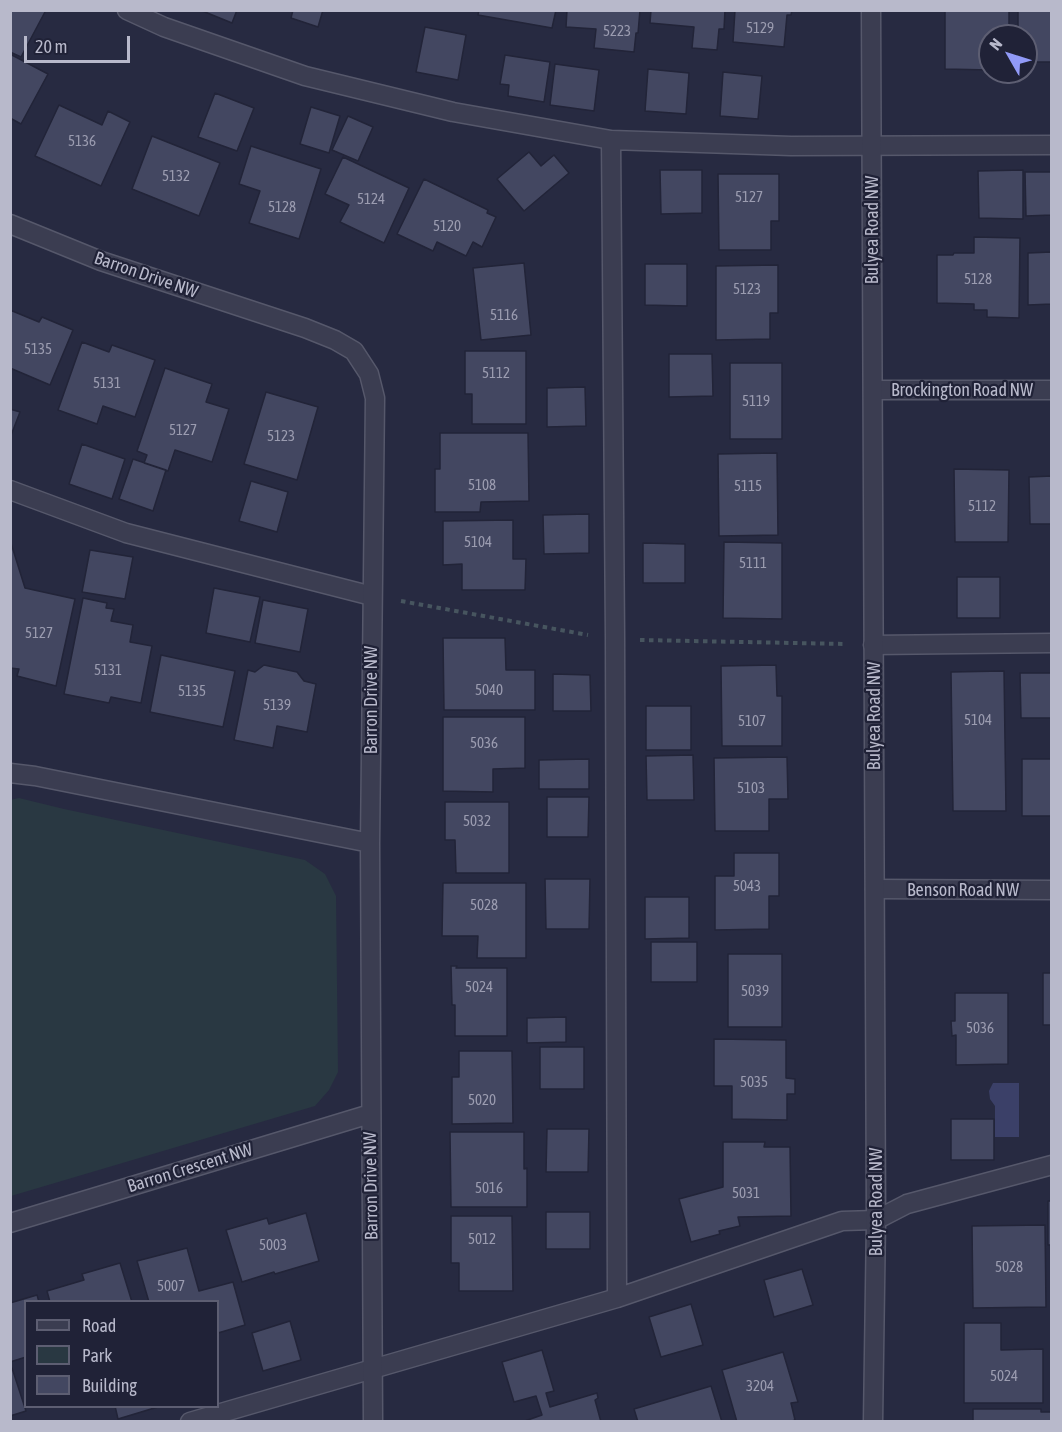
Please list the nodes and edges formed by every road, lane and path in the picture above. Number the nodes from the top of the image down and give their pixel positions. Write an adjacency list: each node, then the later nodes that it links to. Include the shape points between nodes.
1 (127, 10): 3 (street, via 164,27 305,76 453,112)
2 (871, 10): 4 (street, Bulyea Road NW)
3 (611, 140): 4 (street, via 791,147); 21 (street)
4 (872, 145): 5 (street); 7 (street, Bulyea Road NW)
5 (1052, 145)
6 (10, 224): 10 (street, Barron Drive NW, via 101,261 305,328 354,351 369,374 375,398)
7 (873, 390): 8 (street, Brockington Road NW); 12 (street, Bulyea Road NW)
8 (1052, 390)
9 (10, 490): 10 (street, via 126,533)
10 (372, 596): 14 (street, Barron Drive NW)
11 (1052, 643): 12 (street)
12 (873, 645): 15 (street, Bulyea Road NW)
13 (10, 773): 14 (street)
14 (370, 843): 17 (street, Barron Drive NW)
15 (875, 889): 16 (street, Benson Road NW); 19 (street, Bulyea Road NW)
16 (1052, 890)
17 (370, 1114): 20 (street, Barron Crescent NW); 22 (street, Barron Drive NW)
18 (1052, 1165): 19 (street, via 907,1204)
19 (876, 1220): 21 (street, via 842,1221); 25 (street, Bulyea Road NW)
20 (10, 1223)
21 (617, 1298): 22 (street)
22 (373, 1369): 23 (street); 24 (street, Barron Drive NW)
23 (190, 1422)
24 (373, 1422)
25 (873, 1422)

